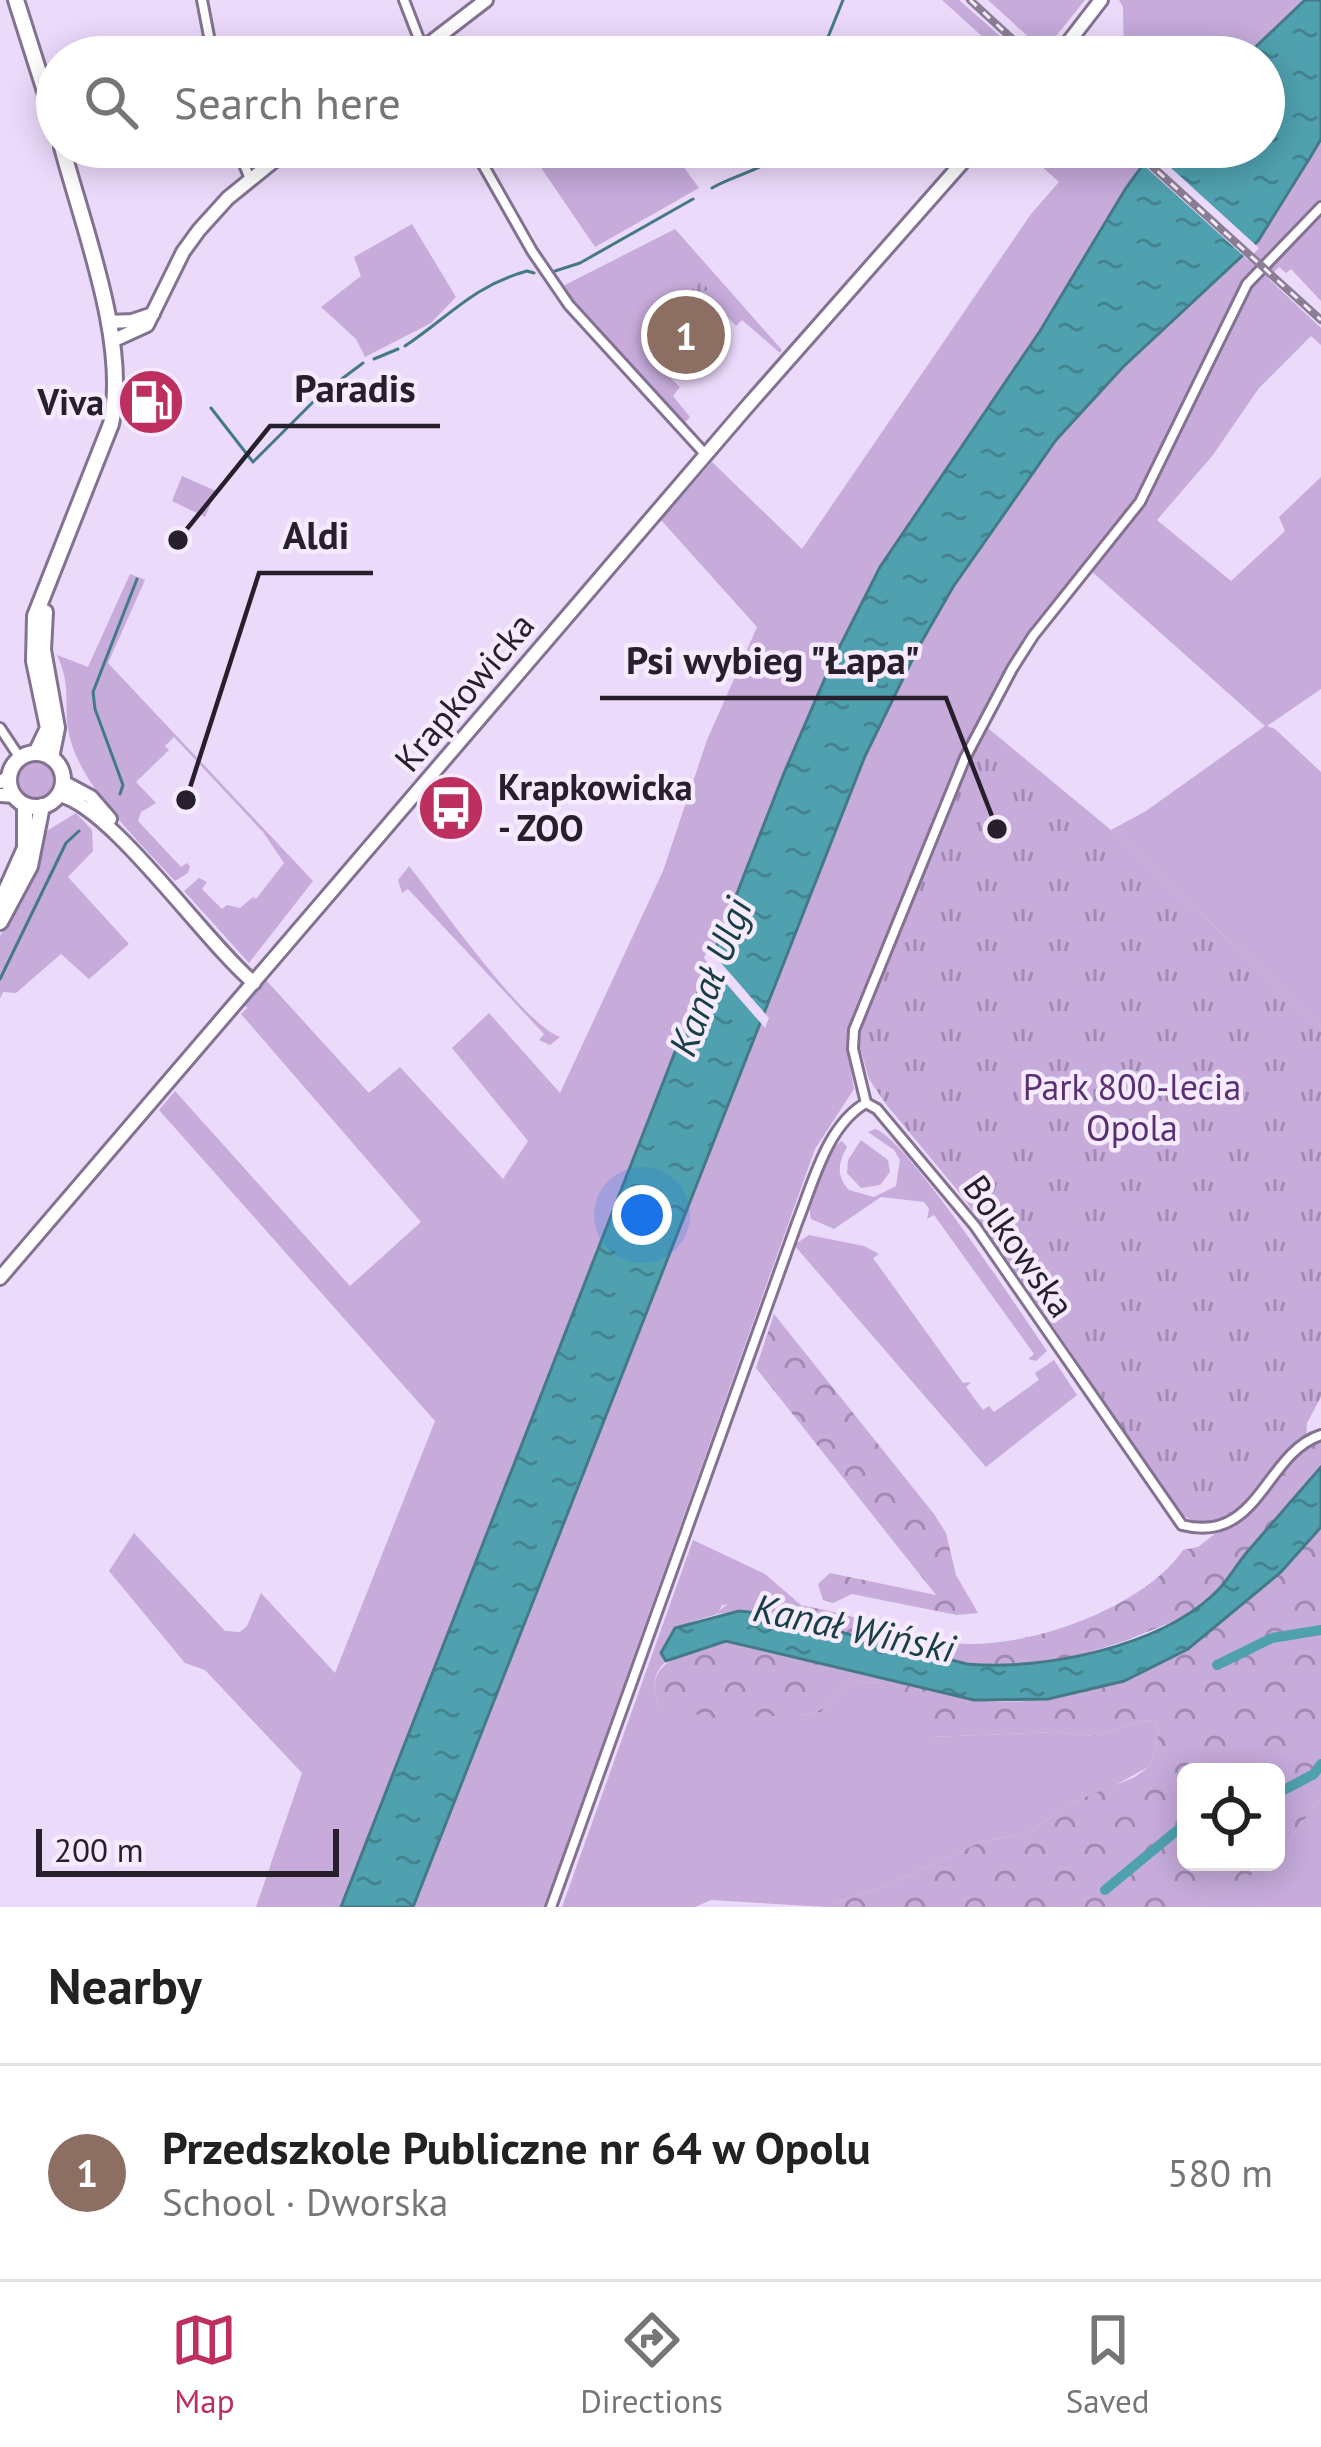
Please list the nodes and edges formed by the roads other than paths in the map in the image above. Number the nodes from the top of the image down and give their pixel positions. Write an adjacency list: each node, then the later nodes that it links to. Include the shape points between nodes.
1 (16, 0): 10 (main road)
2 (202, 0): 6 (street)
3 (404, 0): 7 (street)
4 (486, 0): 8 (street)
5 (1101, 0): 9 (street)
6 (209, 36)
7 (414, 36)
8 (443, 36)
9 (1073, 36)
10 (36, 63)
11 (67, 168): 19 (main road)
12 (246, 168): 16 (street)
13 (264, 168): 16 (street)
14 (485, 168): 21 (street, via 569,305)
15 (958, 168): 21 (street, Krapkowicka)
16 (250, 179): 18 (street, via 191,240)
17 (1321, 207): 33 (street, via 1247,284 1140,502 1033,636 974,741 854,1030)
18 (153, 314): 19 (street); 20 (street, via 141,330)
19 (107, 322): 20 (main road)
20 (112, 341): 22 (main road, via 111,424)
21 (706, 454): 32 (street, Krapkowicka)
22 (56, 566): 24 (main road, via 33,634 48,728); 25 (main road, via 42,636 58,728)
23 (0, 728): 24 (street)
24 (28, 755): 25 (main road); 26 (main road)
25 (52, 758): 27 (main road)
26 (5, 780): 28 (main road)
27 (61, 788): 29 (main road); 32 (street, via 127,845)
28 (13, 798): 29 (main road); 30 (main road, via 25,848)
29 (42, 806): 31 (main road, via 30,866)
30 (0, 904)
31 (0, 922)
32 (254, 983): 34 (street, Krapkowicka)
33 (866, 1103): 35 (street, Bolkowska, via 891,1121 975,1226 1176,1521 1226,1526 1306,1441); 36 (street, via 827,1149 797,1223)
34 (0, 1278)
35 (1321, 1435)
36 (551, 1907)

